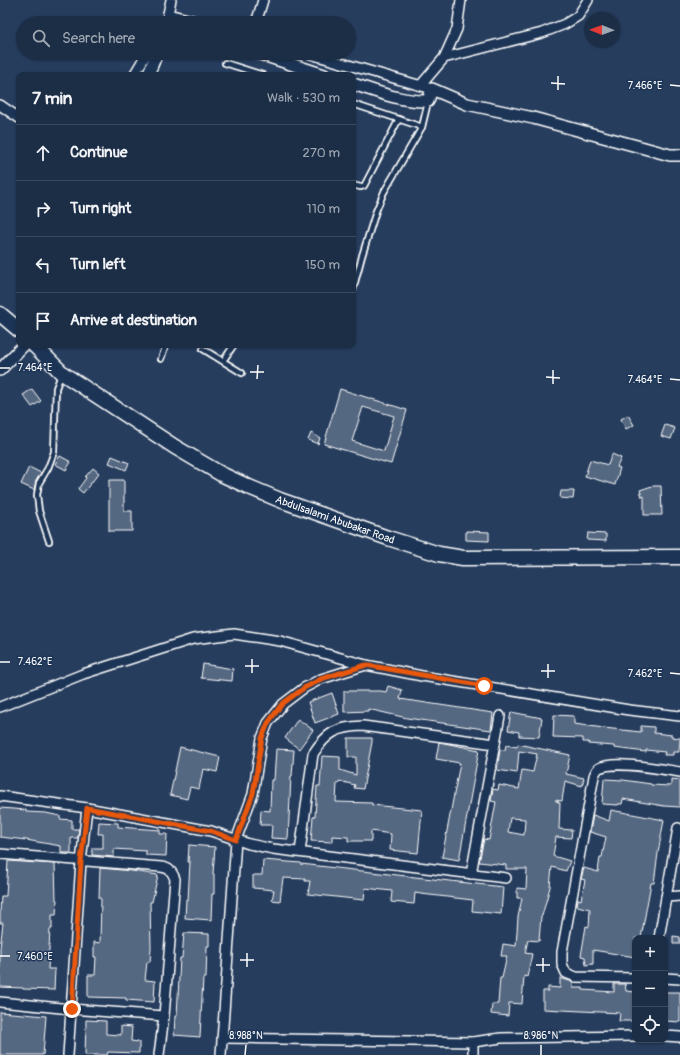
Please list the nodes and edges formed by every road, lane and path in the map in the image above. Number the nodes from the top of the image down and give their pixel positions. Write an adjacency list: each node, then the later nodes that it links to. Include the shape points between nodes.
1 (170, 0): 5 (street)
2 (263, 0): 6 (street)
3 (461, 0): 7 (street, via 457,29)
4 (588, 0): 7 (street, via 578,16 565,24)
5 (167, 16)
6 (258, 16)
7 (444, 58): 18 (street)
8 (143, 60): 13 (street)
9 (154, 60): 14 (street)
10 (278, 60): 16 (street)
11 (332, 60): 18 (street)
12 (225, 63): 15 (lane)
13 (136, 72)
14 (149, 72)
15 (254, 72)
16 (315, 72)
17 (356, 85): 20 (street, via 401,100)
18 (421, 85): 19 (street)
19 (432, 89): 20 (street); 26 (street, via 467,104 533,118 670,155)
20 (428, 101): 25 (lane)
21 (0, 105): 23 (street)
22 (356, 105): 24 (lane)
23 (16, 116)
24 (399, 119): 25 (lane); 27 (lane, via 364,186)
25 (422, 127): 28 (lane, via 384,192 369,232)
26 (680, 155)
27 (356, 186)
28 (356, 279)
29 (0, 314): 30 (main road)
30 (16, 327)
31 (21, 348): 38 (street)
32 (37, 348): 39 (main road, Abdulsalami Abubakar Road)
33 (165, 348): 36 (lane)
34 (232, 348): 37 (lane)
35 (203, 349): 37 (lane)
36 (161, 359)
37 (223, 361): 40 (lane)
38 (0, 370)
39 (62, 373): 41 (lane, via 56,388 54,452 39,483 37,495 39,511); 42 (main road, Abdulsalami Abubakar Road, via 221,474 280,500 439,554 463,558)
40 (242, 373)
41 (49, 541)
42 (680, 557)
43 (366, 665): 44 (street, via 280,641 234,634 193,639 83,674); 46 (street, via 629,710); 52 (street, via 321,679 282,704 268,723 262,738 253,794)
44 (0, 707)
45 (500, 716): 47 (street)
46 (680, 716)
47 (495, 744): 53 (street, via 363,726 345,727 332,733 321,742 313,754); 56 (street)
48 (680, 772): 61 (street, via 607,765 597,769 594,776 562,952 562,964 566,973 576,977)
49 (0, 796): 50 (street)
50 (87, 808): 52 (street, via 211,831); 55 (street)
51 (678, 828): 59 (street)
52 (236, 840): 53 (street, via 257,846); 70 (street)
53 (300, 852): 56 (street)
54 (0, 854): 55 (street)
55 (81, 862): 65 (street); 66 (street, via 161,867 172,872 175,879)
56 (471, 874): 57 (street)
57 (506, 878)
58 (680, 896): 59 (street)
59 (666, 897): 60 (street)
60 (660, 935)
61 (632, 978)
62 (668, 978): 63 (street)
63 (680, 979)
64 (0, 1002): 65 (street)
65 (72, 1009): 66 (street); 72 (street)
66 (164, 1016): 73 (street)
67 (632, 1036): 71 (street, via 501,1038)
68 (668, 1036): 69 (street)
69 (680, 1037)
70 (222, 1038): 71 (street); 74 (street)
71 (473, 1042): 75 (street)
72 (68, 1055)
73 (159, 1055)
74 (221, 1055)
75 (473, 1055)

